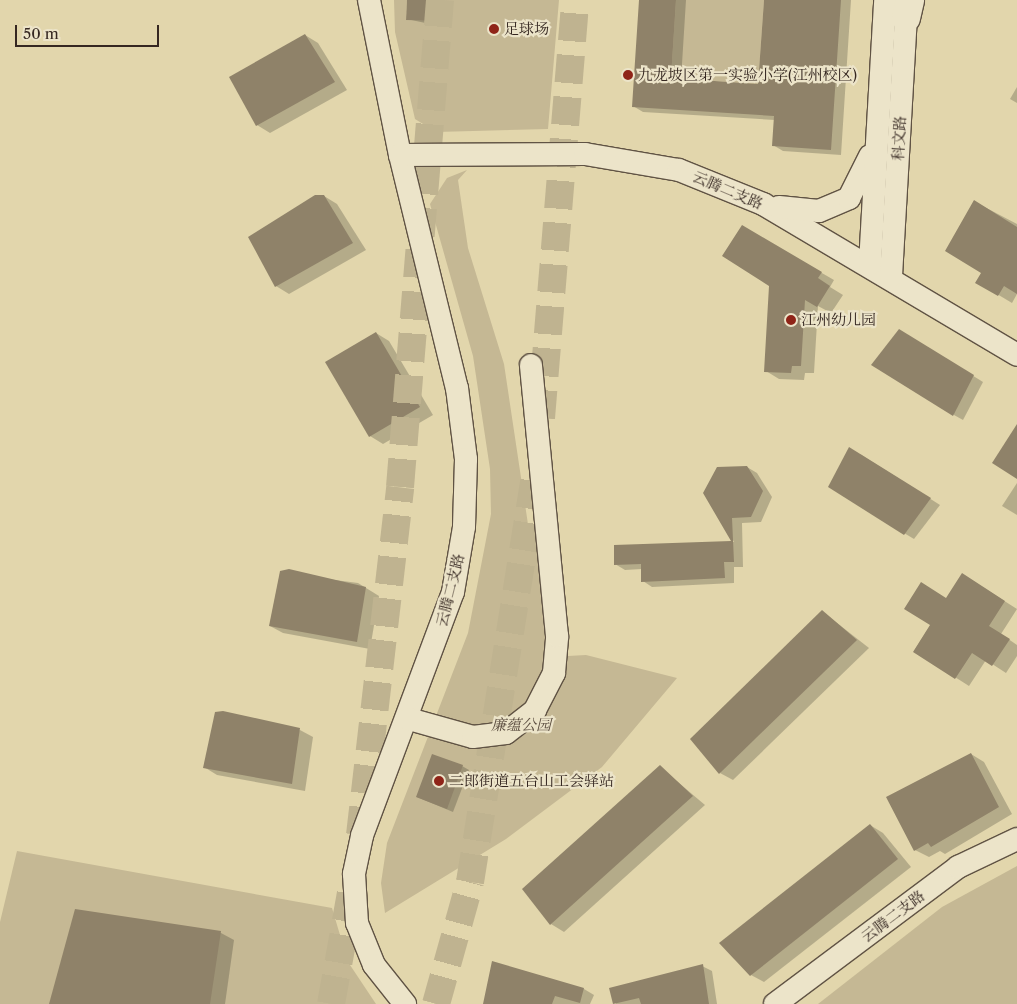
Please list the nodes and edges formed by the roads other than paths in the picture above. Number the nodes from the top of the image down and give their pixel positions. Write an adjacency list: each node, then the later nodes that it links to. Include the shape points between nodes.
1 (369, 0): 5 (street, 云腾二支路)
2 (885, 0): 4 (street, 科文路)
3 (908, 6): 8 (street, 科文路)
4 (880, 114): 6 (street, via 867,169 849,198 803,212); 7 (street, 科文路)
5 (400, 155): 6 (street, 云腾二支路, via 616,157 688,173); 11 (street, 云腾二支路, via 457,388 466,459 464,527 453,592)
6 (763, 204): 7 (street, 云腾二支路)
7 (870, 264): 8 (street, 云腾二支路)
8 (891, 276): 9 (street, 云腾二支路)
9 (1017, 355)
10 (531, 365): 11 (street, via 557,636 554,673 534,710 506,732 463,735)
11 (409, 718): 13 (street, 云腾二支路, via 362,836 354,874 358,923 374,965)
12 (1017, 839): 14 (street, 云腾二支路, via 958,868)
13 (405, 1004)
14 (775, 1004)

